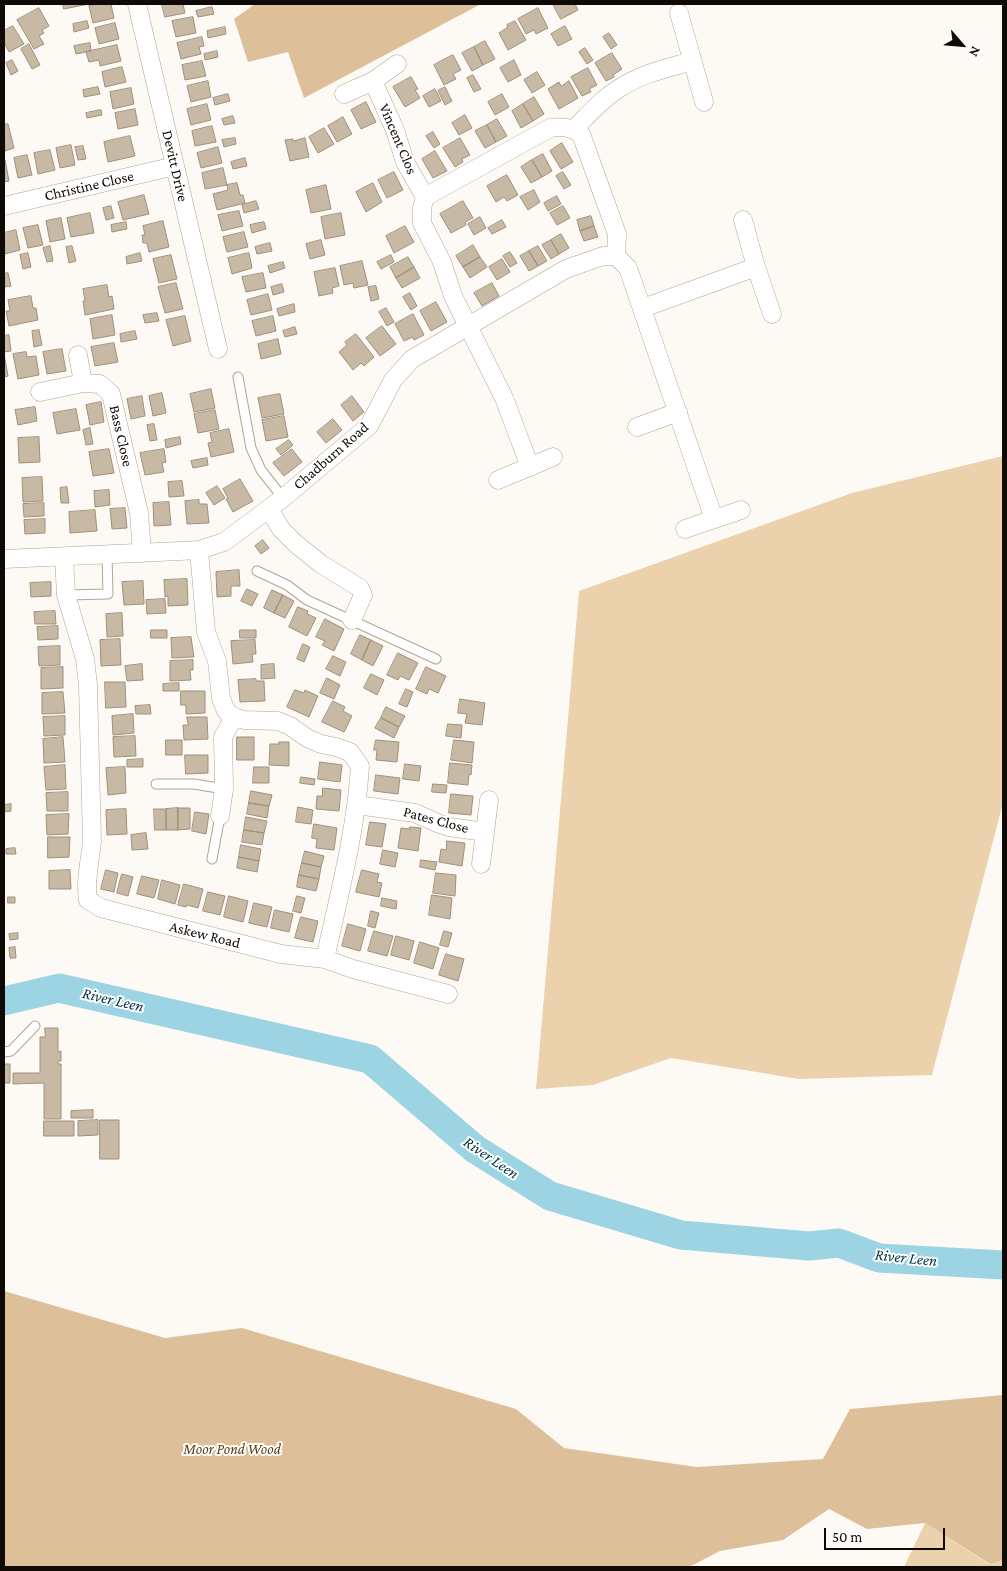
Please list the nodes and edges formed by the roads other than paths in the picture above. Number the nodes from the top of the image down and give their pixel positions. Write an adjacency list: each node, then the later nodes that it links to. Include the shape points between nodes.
1 (136, 4): 9 (street, Devitt Drive)
2 (679, 13): 3 (street)
3 (692, 61): 7 (street); 8 (street, via 645,75 622,86 600,102)
4 (397, 64): 5 (street)
5 (373, 81): 6 (street); 10 (street, Vincent Clos, via 405,162)
6 (344, 94)
7 (704, 102)
8 (574, 129): 10 (street, via 550,128); 13 (street, via 581,134 617,234)
9 (175, 166): 11 (street, Christine Close); 18 (street, Devitt Drive, via 221,326)
10 (425, 197): 17 (street, via 422,223)
11 (4, 206)
12 (743, 220): 14 (street)
13 (616, 256): 15 (street, via 628,268); 17 (street, Chadburn Road, via 603,256 566,268)
14 (756, 267): 15 (street); 16 (street)
15 (643, 308): 23 (street)
16 (772, 314)
17 (468, 325): 26 (street, via 504,398); 28 (street, Chadburn Road, via 412,359 393,380 369,426)
18 (218, 349)
19 (78, 354): 21 (street)
20 (238, 377): 28 (lane, via 252,448)
21 (84, 383): 22 (street, Bass Close); 33 (street, Bass Close, via 100,384 111,394 139,513)
22 (40, 392)
23 (678, 412): 24 (street); 30 (street)
24 (637, 427)
25 (553, 457): 26 (street)
26 (530, 467): 27 (street)
27 (498, 480)
28 (276, 503): 32 (street, Chadburn Road, via 224,542); 39 (street, via 281,529 322,564 360,588 363,595)
29 (741, 510): 30 (street)
30 (714, 519): 31 (street)
31 (685, 528)
32 (199, 550): 33 (street, Chadburn Road); 41 (street, via 206,632 217,661 221,698 226,711)
33 (142, 553): 34 (street, Chadburn Road)
34 (107, 555): 35 (street, Chadburn Road); 38 (lane, via 108,594)
35 (64, 556): 36 (street, Chadburn Road); 38 (street)
36 (4, 559)
37 (257, 571): 39 (lane, via 287,585 307,600)
38 (66, 595): 50 (street, Askew Road, via 85,659 88,685 92,841 86,885 88,900 101,908 281,954)
39 (352, 620): 40 (lane)
40 (436, 659)
41 (234, 717): 43 (street, via 223,737); 45 (street, via 278,721 307,738 350,752 360,766)
42 (156, 784): 43 (lane, via 194,784)
43 (224, 789): 46 (street)
44 (489, 800): 47 (street)
45 (357, 805): 47 (street, Pates Close, via 415,813 449,827); 50 (street)
46 (220, 816): 48 (lane)
47 (485, 832): 49 (street)
48 (212, 860)
49 (481, 864)
50 (325, 959): 51 (street, Askew Road)
51 (448, 994)
52 (35, 1026): 53 (lane, via 12,1051)
53 (4, 1052)

